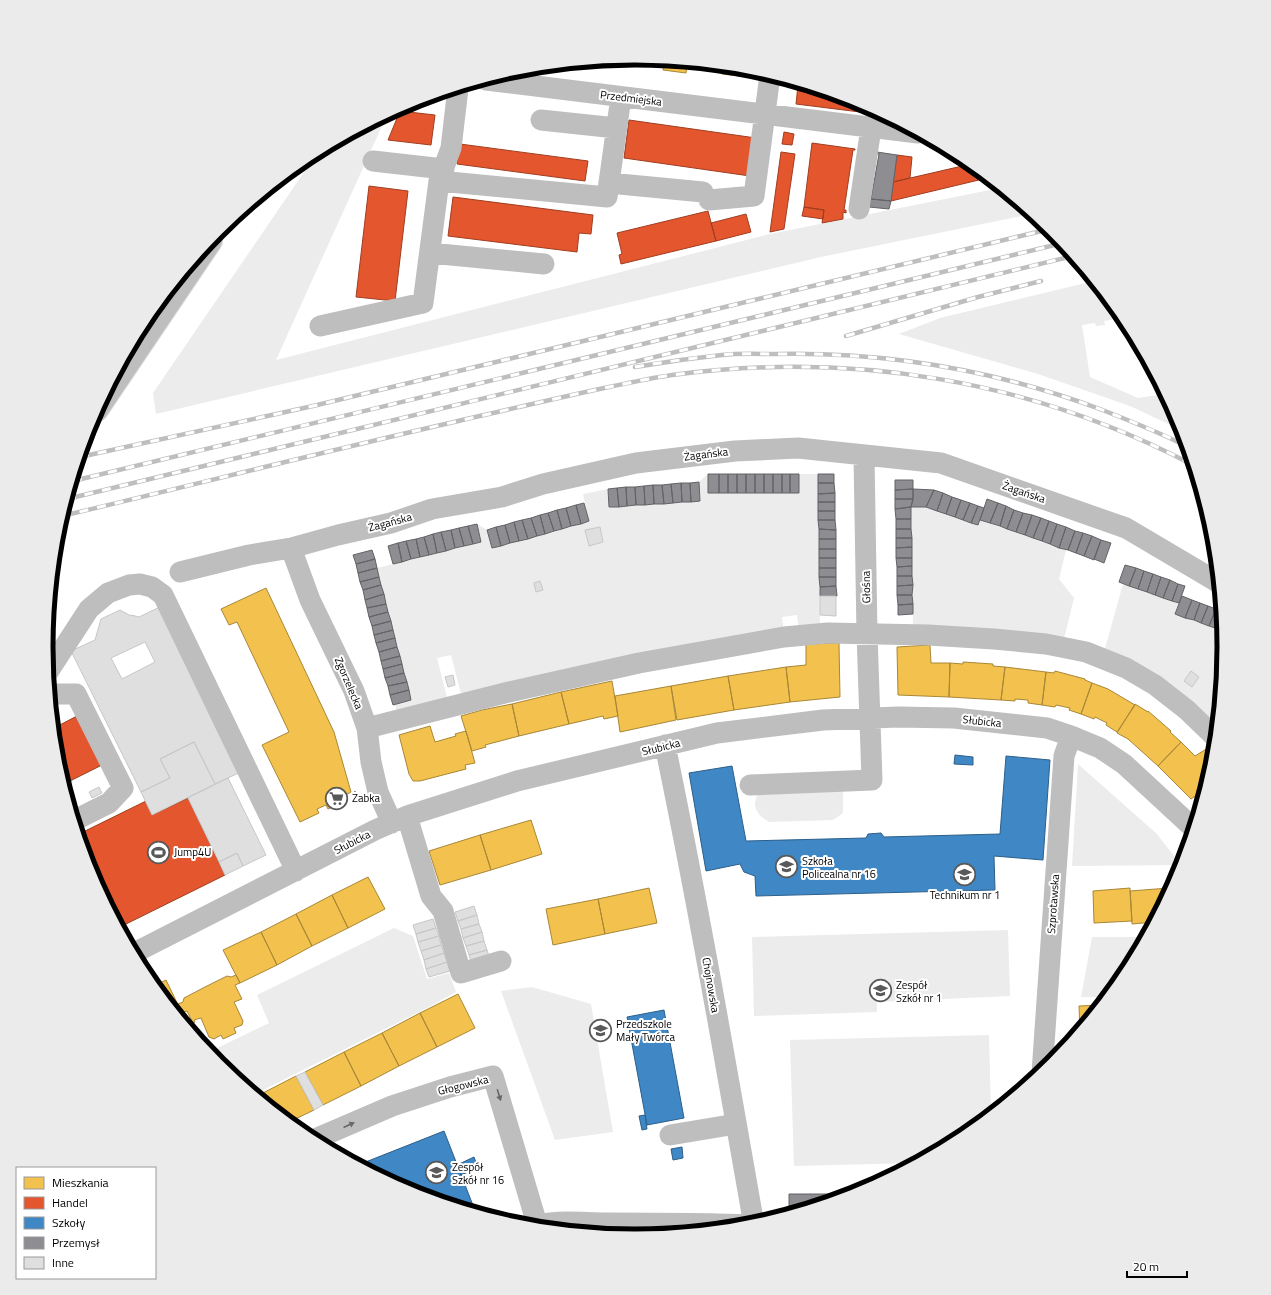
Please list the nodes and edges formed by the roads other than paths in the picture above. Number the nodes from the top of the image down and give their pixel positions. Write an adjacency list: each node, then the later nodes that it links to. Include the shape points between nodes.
1 (770, 81): 5 (street)
2 (499, 82): 4 (street, Przedmiejska)
3 (457, 93): 11 (street, via 451,148)
4 (621, 97): 5 (street, Przedmiejska); 7 (street)
5 (770, 115): 8 (street, Przedmiejska); 12 (street, via 754,196 706,196)
6 (541, 120): 7 (street)
7 (616, 128): 12 (street)
8 (872, 128): 9 (street, Przedmiejska); 13 (street)
9 (906, 132)
10 (373, 161): 11 (street)
11 (442, 175): 12 (street, via 607,197); 14 (street)
12 (609, 183)
13 (859, 210)
14 (430, 252): 15 (street); 17 (street, via 423,303)
15 (544, 264)
16 (184, 279): 18 (main road)
17 (320, 326)
18 (123, 371)
19 (864, 456): 20 (street, Żagańska, via 798,448 735,451 636,464 543,484 502,497 432,509 391,523); 22 (street, Żagańska, via 941,463 1126,528); 23 (street, Głośna)
20 (291, 548): 21 (street, Żagańska, via 249,555); 27 (street, Zgorzelecka, via 310,600 354,691)
21 (180, 572)
22 (1214, 581)
23 (867, 634): 26 (street, Głośna); 27 (street, via 828,633 784,637 639,662); 28 (street, via 994,639 1046,644 1086,652 1126,668 1155,685)
24 (53, 664): 35 (street, via 89,609 108,593 129,584 140,584 152,587 163,595)
25 (55, 694): 32 (street, via 76,694 123,788 110,803)
26 (870, 718): 29 (street, Słubicka, via 954,718 1036,726); 30 (street, Słubicka, via 823,720 717,733); 31 (street, Głośna, via 872,780)
27 (367, 728): 33 (street, Zgorzelecka, via 378,792)
28 (1212, 733)
29 (1070, 736): 34 (street, Słubicka, via 1100,748 1124,764); 38 (street, Szprotawska, via 1064,756)
30 (665, 745): 33 (street, Słubicka, via 516,781); 39 (street, Chojnowska)
31 (750, 785)
32 (79, 818)
33 (400, 820): 35 (street, Słubicka); 37 (street, Zgorzelecka, via 432,896 443,911 461,973)
34 (1190, 825)
35 (296, 871): 36 (street, Słubicka)
36 (138, 951)
37 (501, 961)
38 (1043, 1063)
39 (736, 1124): 40 (street); 42 (street, Chojnowska)
40 (670, 1134)
41 (320, 1137): 43 (street, Głogowska, one-way to 43, via 392,1106 493,1076)
42 (753, 1218)
43 (533, 1221)
44 (549, 1223): 45 (street, Głogowska)
45 (718, 1224)

